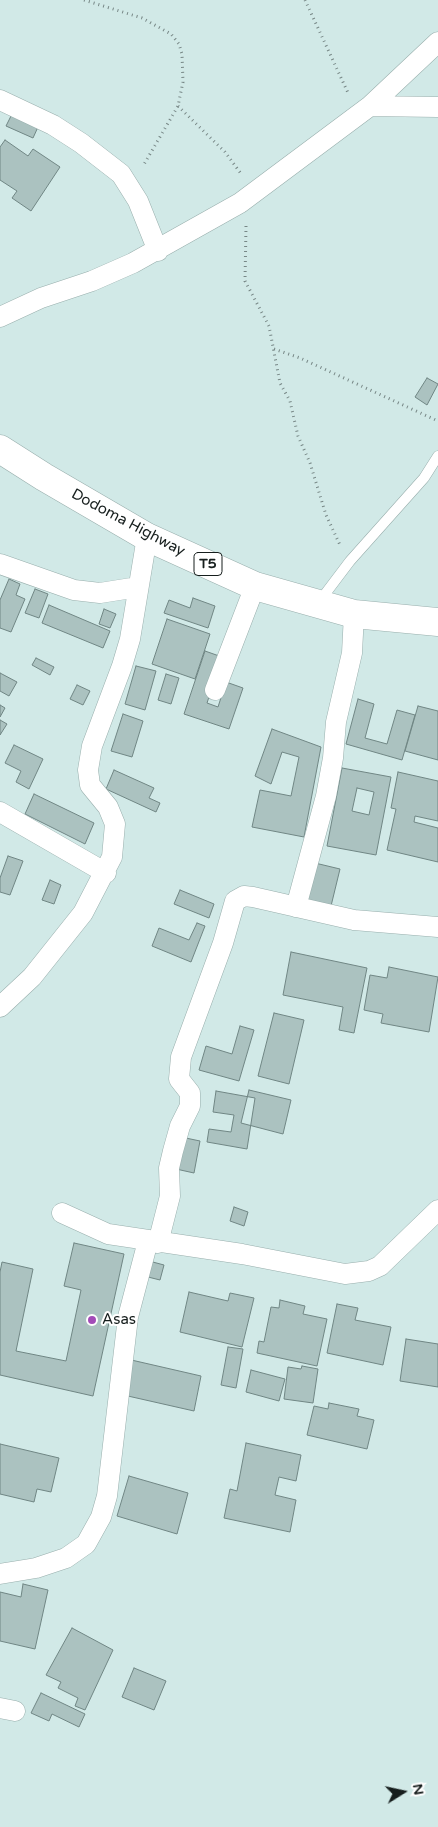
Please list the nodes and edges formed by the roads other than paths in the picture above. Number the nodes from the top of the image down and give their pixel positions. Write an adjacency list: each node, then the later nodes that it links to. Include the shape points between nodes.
1 (438, 42): 4 (street)
2 (0, 100): 5 (street, via 81,143 121,174 130,186)
3 (438, 107): 4 (street)
4 (364, 110): 5 (street, via 247,198)
5 (158, 251): 6 (street)
6 (0, 317)
7 (0, 449): 9 (highway, Dodoma Highway / T5)
8 (438, 456): 13 (lane, via 424,478 350,561)
9 (147, 537): 11 (highway, Dodoma Highway / T5); 12 (street)
10 (0, 564): 12 (street, via 74,590 100,593)
11 (255, 586): 13 (highway, Dodoma Highway / T5); 16 (street)
12 (138, 587): 18 (street, via 130,639 92,746 88,770 90,785 108,807 115,824 112,857)
13 (317, 605): 14 (highway, Dodoma Highway / T5)
14 (354, 614): 15 (highway, Dodoma Highway / T5); 19 (street, via 352,653 336,722 326,796)
15 (438, 622)
16 (215, 690)
17 (0, 812): 18 (street)
18 (106, 873): 21 (street, via 83,914 32,978)
19 (296, 907): 20 (street, via 354,920); 24 (street, via 248,896 234,903 223,943 181,1057 179,1080 190,1094 190,1106 173,1151 169,1168 170,1196)
20 (438, 927)
21 (0, 1007)
22 (438, 1210): 24 (street, via 380,1266 356,1273 345,1274)
23 (62, 1214): 24 (street, via 108,1234)
24 (153, 1242): 25 (street, via 128,1317 107,1496 101,1517 86,1544 66,1558 36,1568)
25 (0, 1574)

